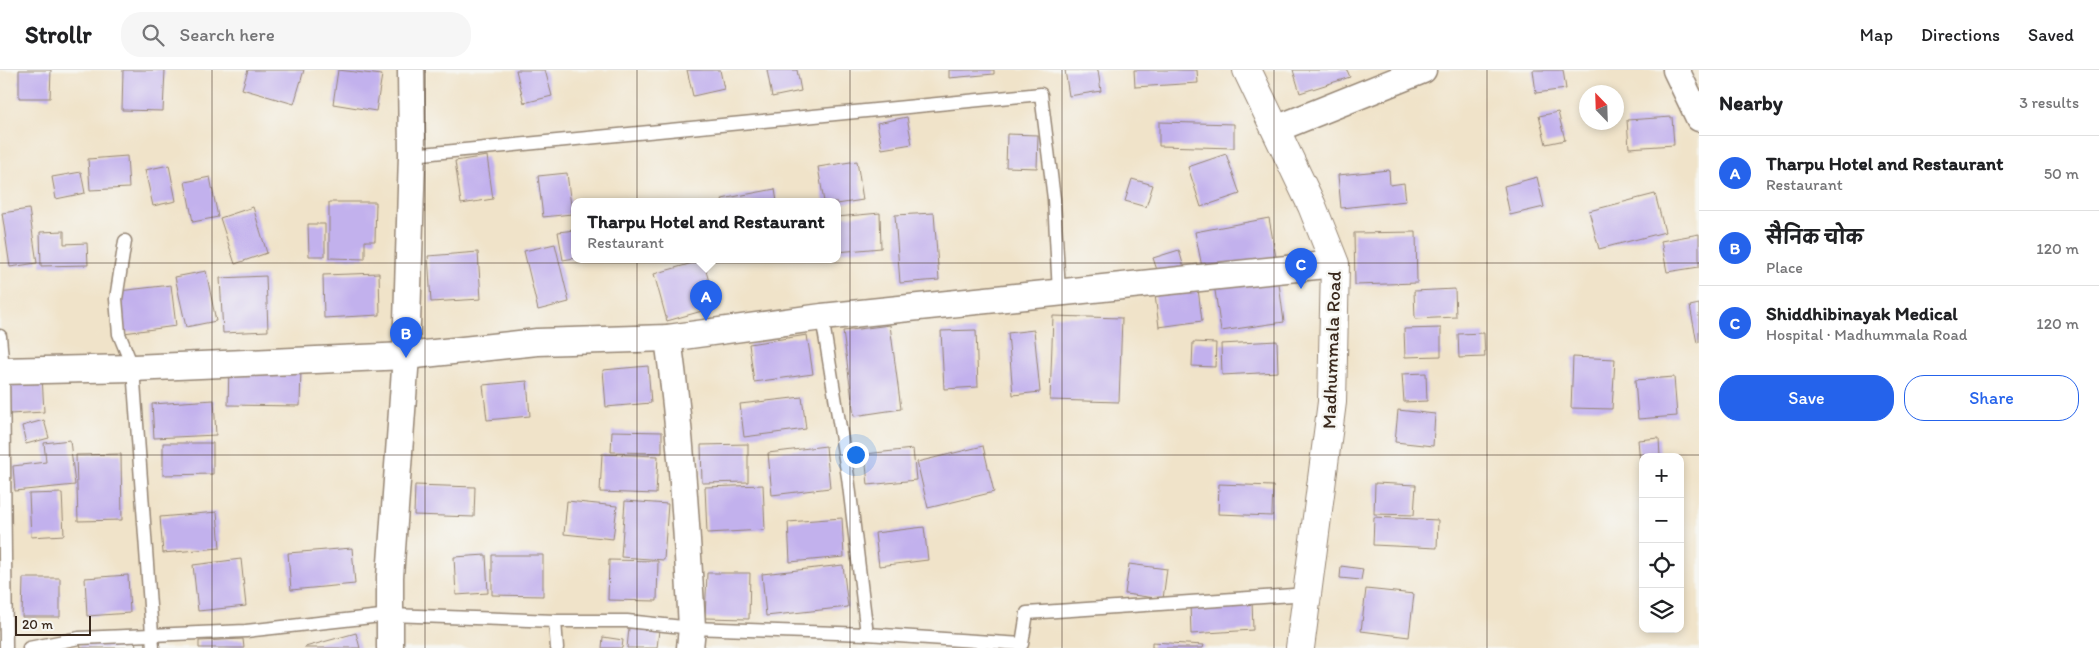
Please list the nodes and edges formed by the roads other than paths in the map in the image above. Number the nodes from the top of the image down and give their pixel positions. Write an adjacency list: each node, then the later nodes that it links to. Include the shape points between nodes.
1 (411, 70): 7 (street)
2 (1247, 70): 6 (street, Madhummala Road)
3 (1423, 70): 6 (street)
4 (1676, 70): 5 (street)
5 (1699, 118)
6 (1276, 129): 9 (street, Madhummala Road)
7 (412, 155): 10 (lane, via 1041,94 1054,199); 14 (street)
8 (125, 242): 15 (lane, via 116,299 119,334)
9 (1335, 264): 10 (street); 17 (street, Madhummala Road, via 1332,402)
10 (1058, 293): 11 (street)
11 (822, 317): 13 (street); 21 (lane, via 848,477)
12 (0, 336): 16 (lane)
13 (668, 338): 14 (street, via 536,342); 22 (street, via 678,411)
14 (406, 356): 15 (street); 18 (street)
15 (133, 368): 16 (street); 20 (lane)
16 (2, 371): 23 (lane)
17 (1308, 594): 21 (lane, via 1026,613 1022,644); 28 (street, Madhummala Road)
18 (390, 615): 19 (lane); 20 (lane, via 246,631); 26 (street)
19 (555, 621): 22 (lane, via 628,621); 27 (lane)
20 (153, 633): 24 (lane, via 79,638); 25 (lane)
21 (868, 634): 22 (lane)
22 (691, 638)
23 (6, 648)
24 (29, 648)
25 (153, 648)
26 (390, 648)
27 (557, 648)
28 (1300, 648)

